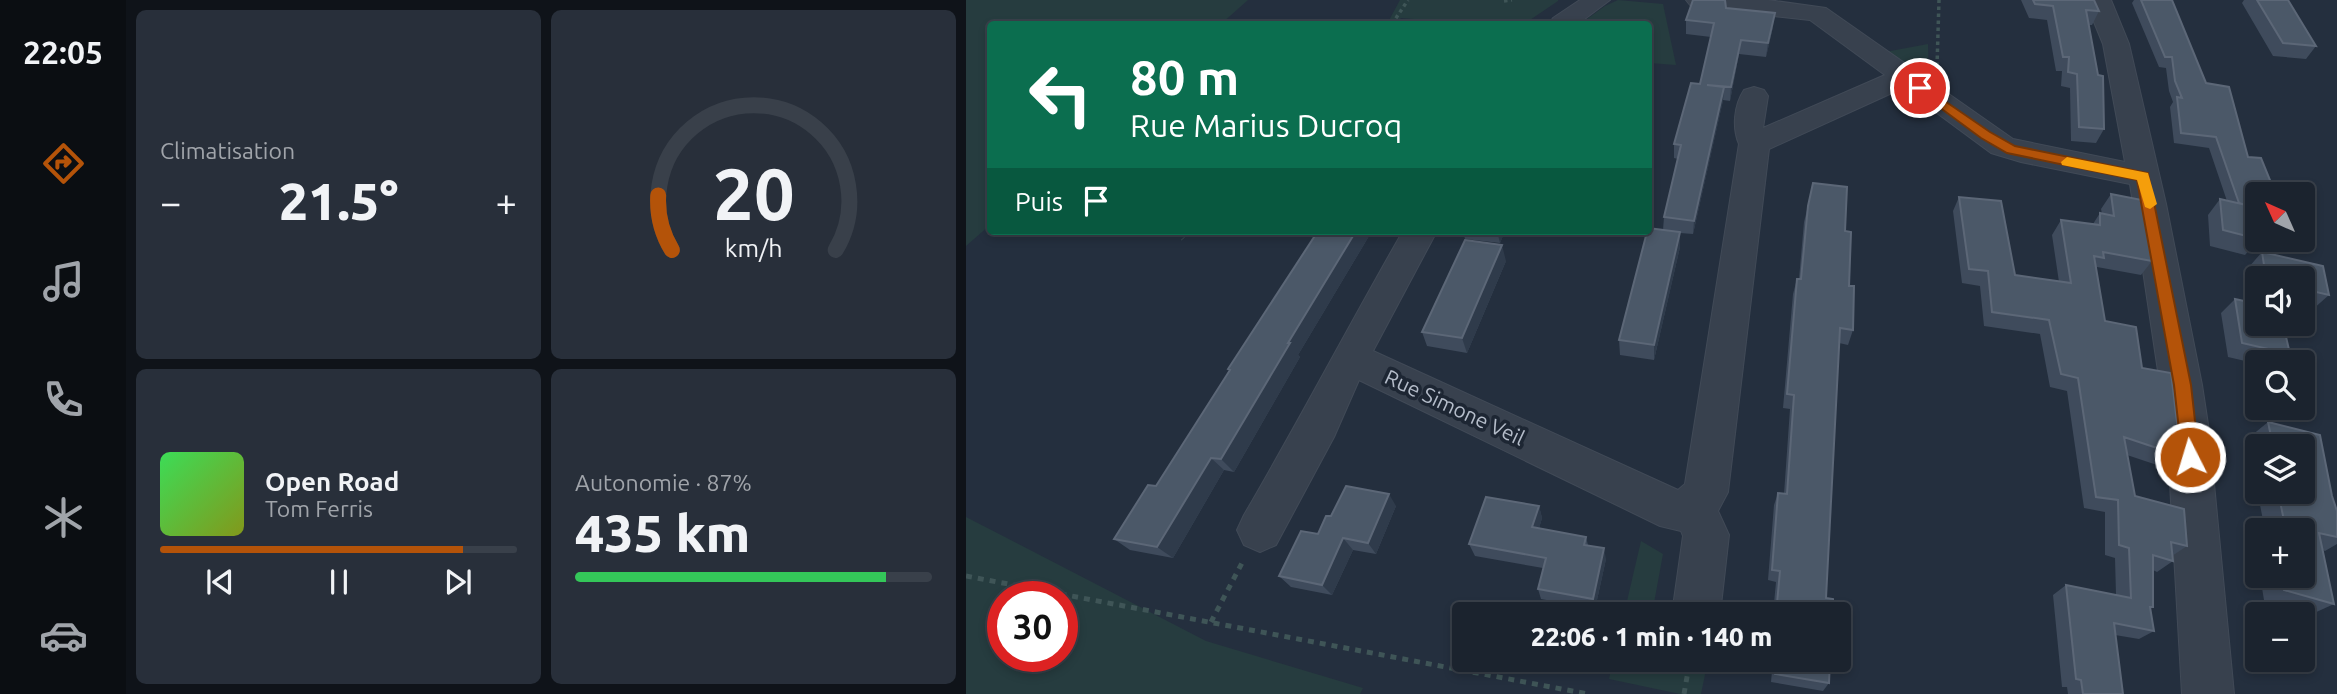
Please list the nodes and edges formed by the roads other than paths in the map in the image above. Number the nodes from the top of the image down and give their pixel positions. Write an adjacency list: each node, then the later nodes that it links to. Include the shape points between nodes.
1 (1597, 0): 5 (street)
2 (1699, 0): 4 (street)
3 (2098, 0): 9 (street, via 2116,44)
4 (1824, 7): 6 (street)
5 (1566, 21)
6 (1905, 77): 8 (street); 9 (street, via 2012,150)
7 (1754, 96): 8 (street, via 1748,131)
8 (1754, 144): 12 (street, via 1706,492)
9 (2143, 176): 15 (street, via 2186,407)
10 (1418, 235): 11 (street)
11 (1350, 358): 12 (street, Rue Simone Veil, via 1676,511); 13 (street)
12 (1693, 508): 14 (street, via 1706,535)
13 (1260, 530)
14 (1698, 602)
15 (2208, 694)

